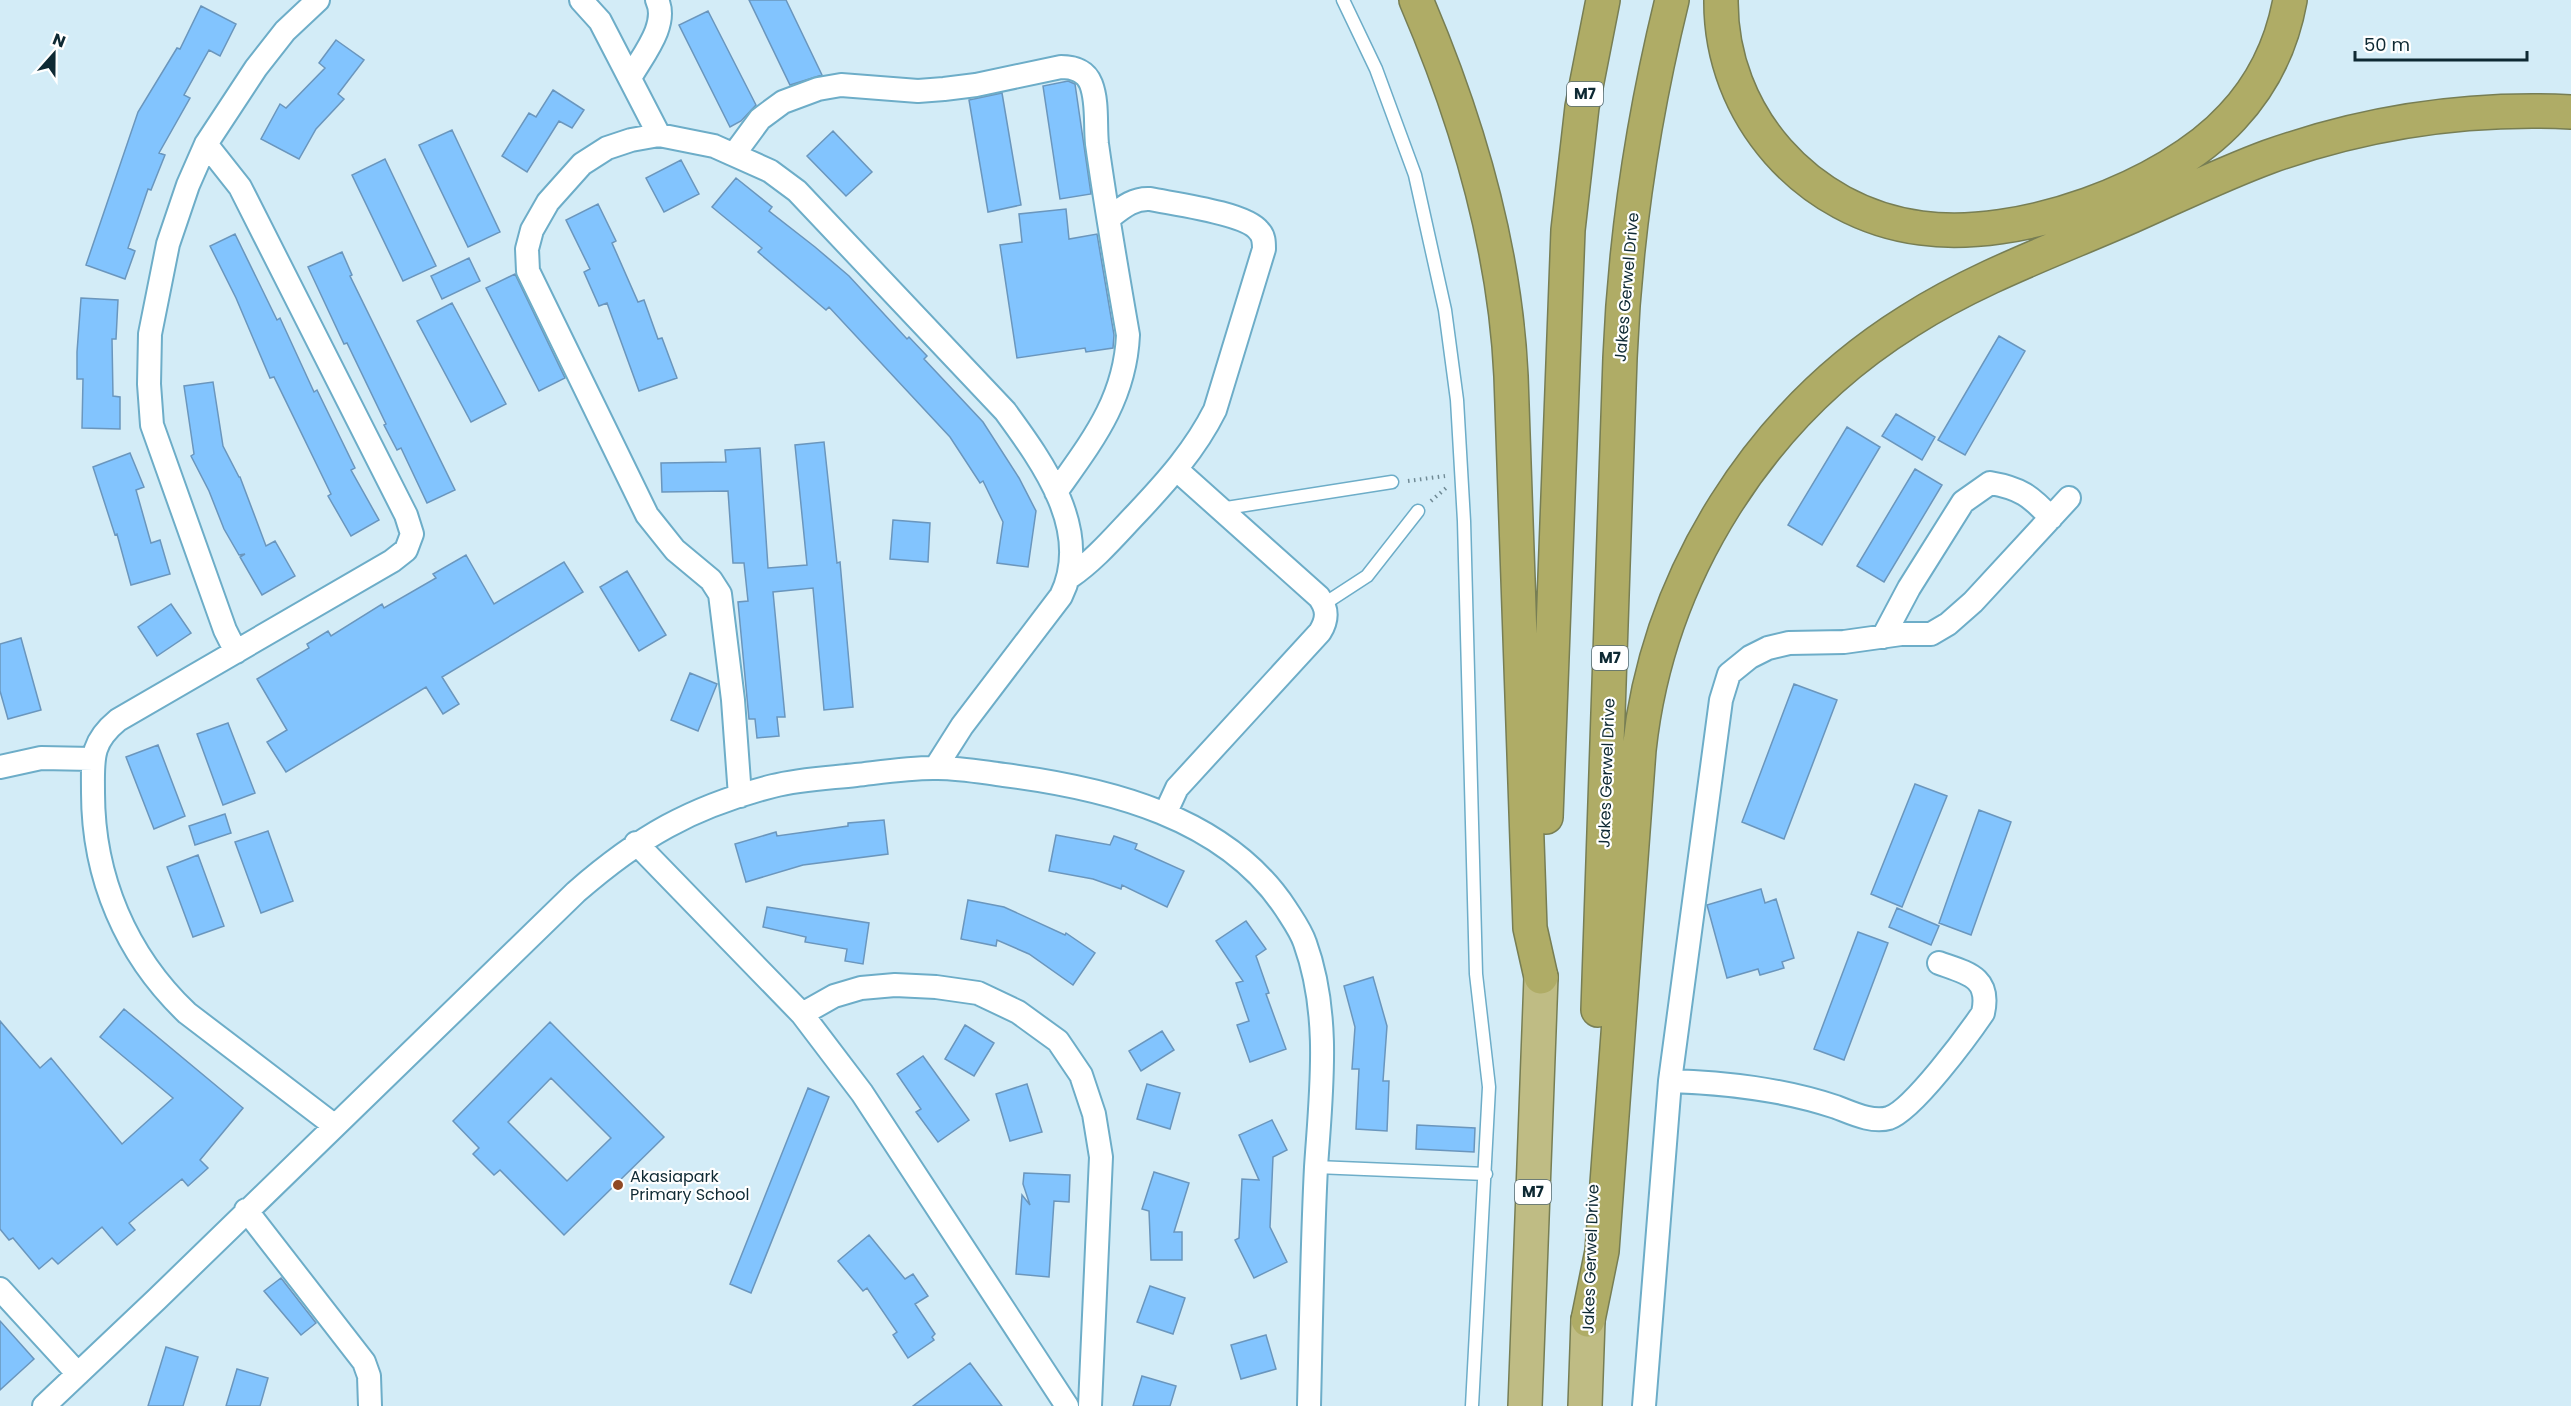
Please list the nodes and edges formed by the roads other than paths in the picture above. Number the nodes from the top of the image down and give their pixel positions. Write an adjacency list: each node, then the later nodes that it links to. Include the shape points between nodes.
1 (318, 0): 13 (street, via 285,31 256,68)
2 (581, 0): 10 (street, via 600,21)
3 (657, 0): 10 (street, via 659,24)
4 (1343, 0): 41 (lane, via 1398,126 1420,196 1446,310 1462,474 1476,974 1489,1088)
5 (1416, 0): 36 (highway, via 1452,88 1473,156 1491,226 1504,305 1511,376 1530,928)
6 (1603, 0): 36 (highway, M7, via 1582,107 1567,250)
7 (1672, 0): 44 (highway, Jakes Gerwel Drive / M7, via 1637,173 1620,337)
8 (1721, 0): 9 (highway, via 1725,44 1742,99 1759,129 1788,164 1815,187 1855,210 1898,225 1944,230 2025,222 2074,209 2121,191 2190,153 2231,118 2258,83 2278,42)
9 (2290, 0)
10 (630, 78): 12 (street)
11 (2571, 112): 44 (highway, via 2483,112 2412,120 2327,138 2253,163 1982,282 1921,313 1831,379 1765,448 1725,505 1698,553 1670,616 1647,696 1639,750 1602,1251)
12 (658, 135): 14 (street); 32 (street, via 607,148 582,164 548,202 532,230 527,249 528,271 647,515 720,594)
13 (206, 144): 28 (street, via 168,244 150,334 149,384 152,425 162,456); 28 (street, via 240,187 406,515 412,534 406,550 392,561)
14 (735, 153): 15 (street, via 760,119 783,102 829,86 944,89 1072,67 1090,82 1094,95); 20 (street, via 797,191 1005,411)
15 (1103, 177): 16 (street); 17 (street)
16 (1140, 198): 17 (street); 18 (street, via 1243,219 1260,231 1264,239 1262,259 1215,410)
17 (1109, 218): 20 (street, via 1128,335 1125,370 1107,417)
18 (1177, 470): 22 (street); 25 (street, via 1092,562)
19 (1392, 482): 22 (lane)
20 (1056, 492): 25 (street, via 1071,538)
21 (2069, 498): 24 (street)
22 (1220, 509): 26 (street)
23 (1418, 511): 26 (lane, via 1366,576)
24 (2050, 518): 27 (street, via 1948,624 1931,634); 27 (street, via 2034,499 2012,487 1990,483 1980,489 1963,502)
25 (1070, 577): 31 (street, via 1061,596 962,726)
26 (1324, 604): 33 (street, via 1327,614 1320,632 1177,788)
27 (1883, 637): 38 (street, via 1768,648 1729,674 1721,700)
28 (236, 652): 29 (street, via 118,720 104,732)
29 (93, 759): 30 (street, via 41,758); 39 (street, via 93,824 103,876 131,943 167,994 187,1013)
30 (0, 767)
31 (936, 767): 32 (street, via 776,785); 33 (street, via 1034,778)
32 (740, 796): 34 (street, via 672,822)
33 (1165, 814): 40 (street, via 1198,829 1242,859 1275,892 1304,939 1322,1022 1322,1100)
34 (636, 843): 37 (street); 39 (street, via 576,892)
35 (1939, 963): 38 (street, via 1977,978 1986,1000 1983,1013 1912,1101 1890,1118 1858,1115 1787,1093 1726,1083)
36 (1541, 977): 52 (highway, M7)
37 (802, 1014): 48 (street, via 862,1093); 49 (street, via 834,996 861,988 936,987 978,993 1018,1012 1058,1041 1081,1075 1094,1114 1101,1157)
38 (1670, 1081): 54 (street)
39 (335, 1126): 42 (street)
40 (1316, 1167): 41 (lane); 50 (street)
41 (1486, 1174): 51 (lane)
42 (246, 1210): 45 (street); 47 (street, via 364,1362 369,1376)
43 (0, 1289): 45 (street)
44 (1588, 1320): 53 (highway, Jakes Gerwel Drive / M7)
45 (67, 1389): 46 (street)
46 (44, 1406)
47 (370, 1406)
48 (1067, 1406)
49 (1090, 1406)
50 (1309, 1406)
51 (1472, 1406)
52 (1525, 1406)
53 (1585, 1406)
54 (1644, 1406)

